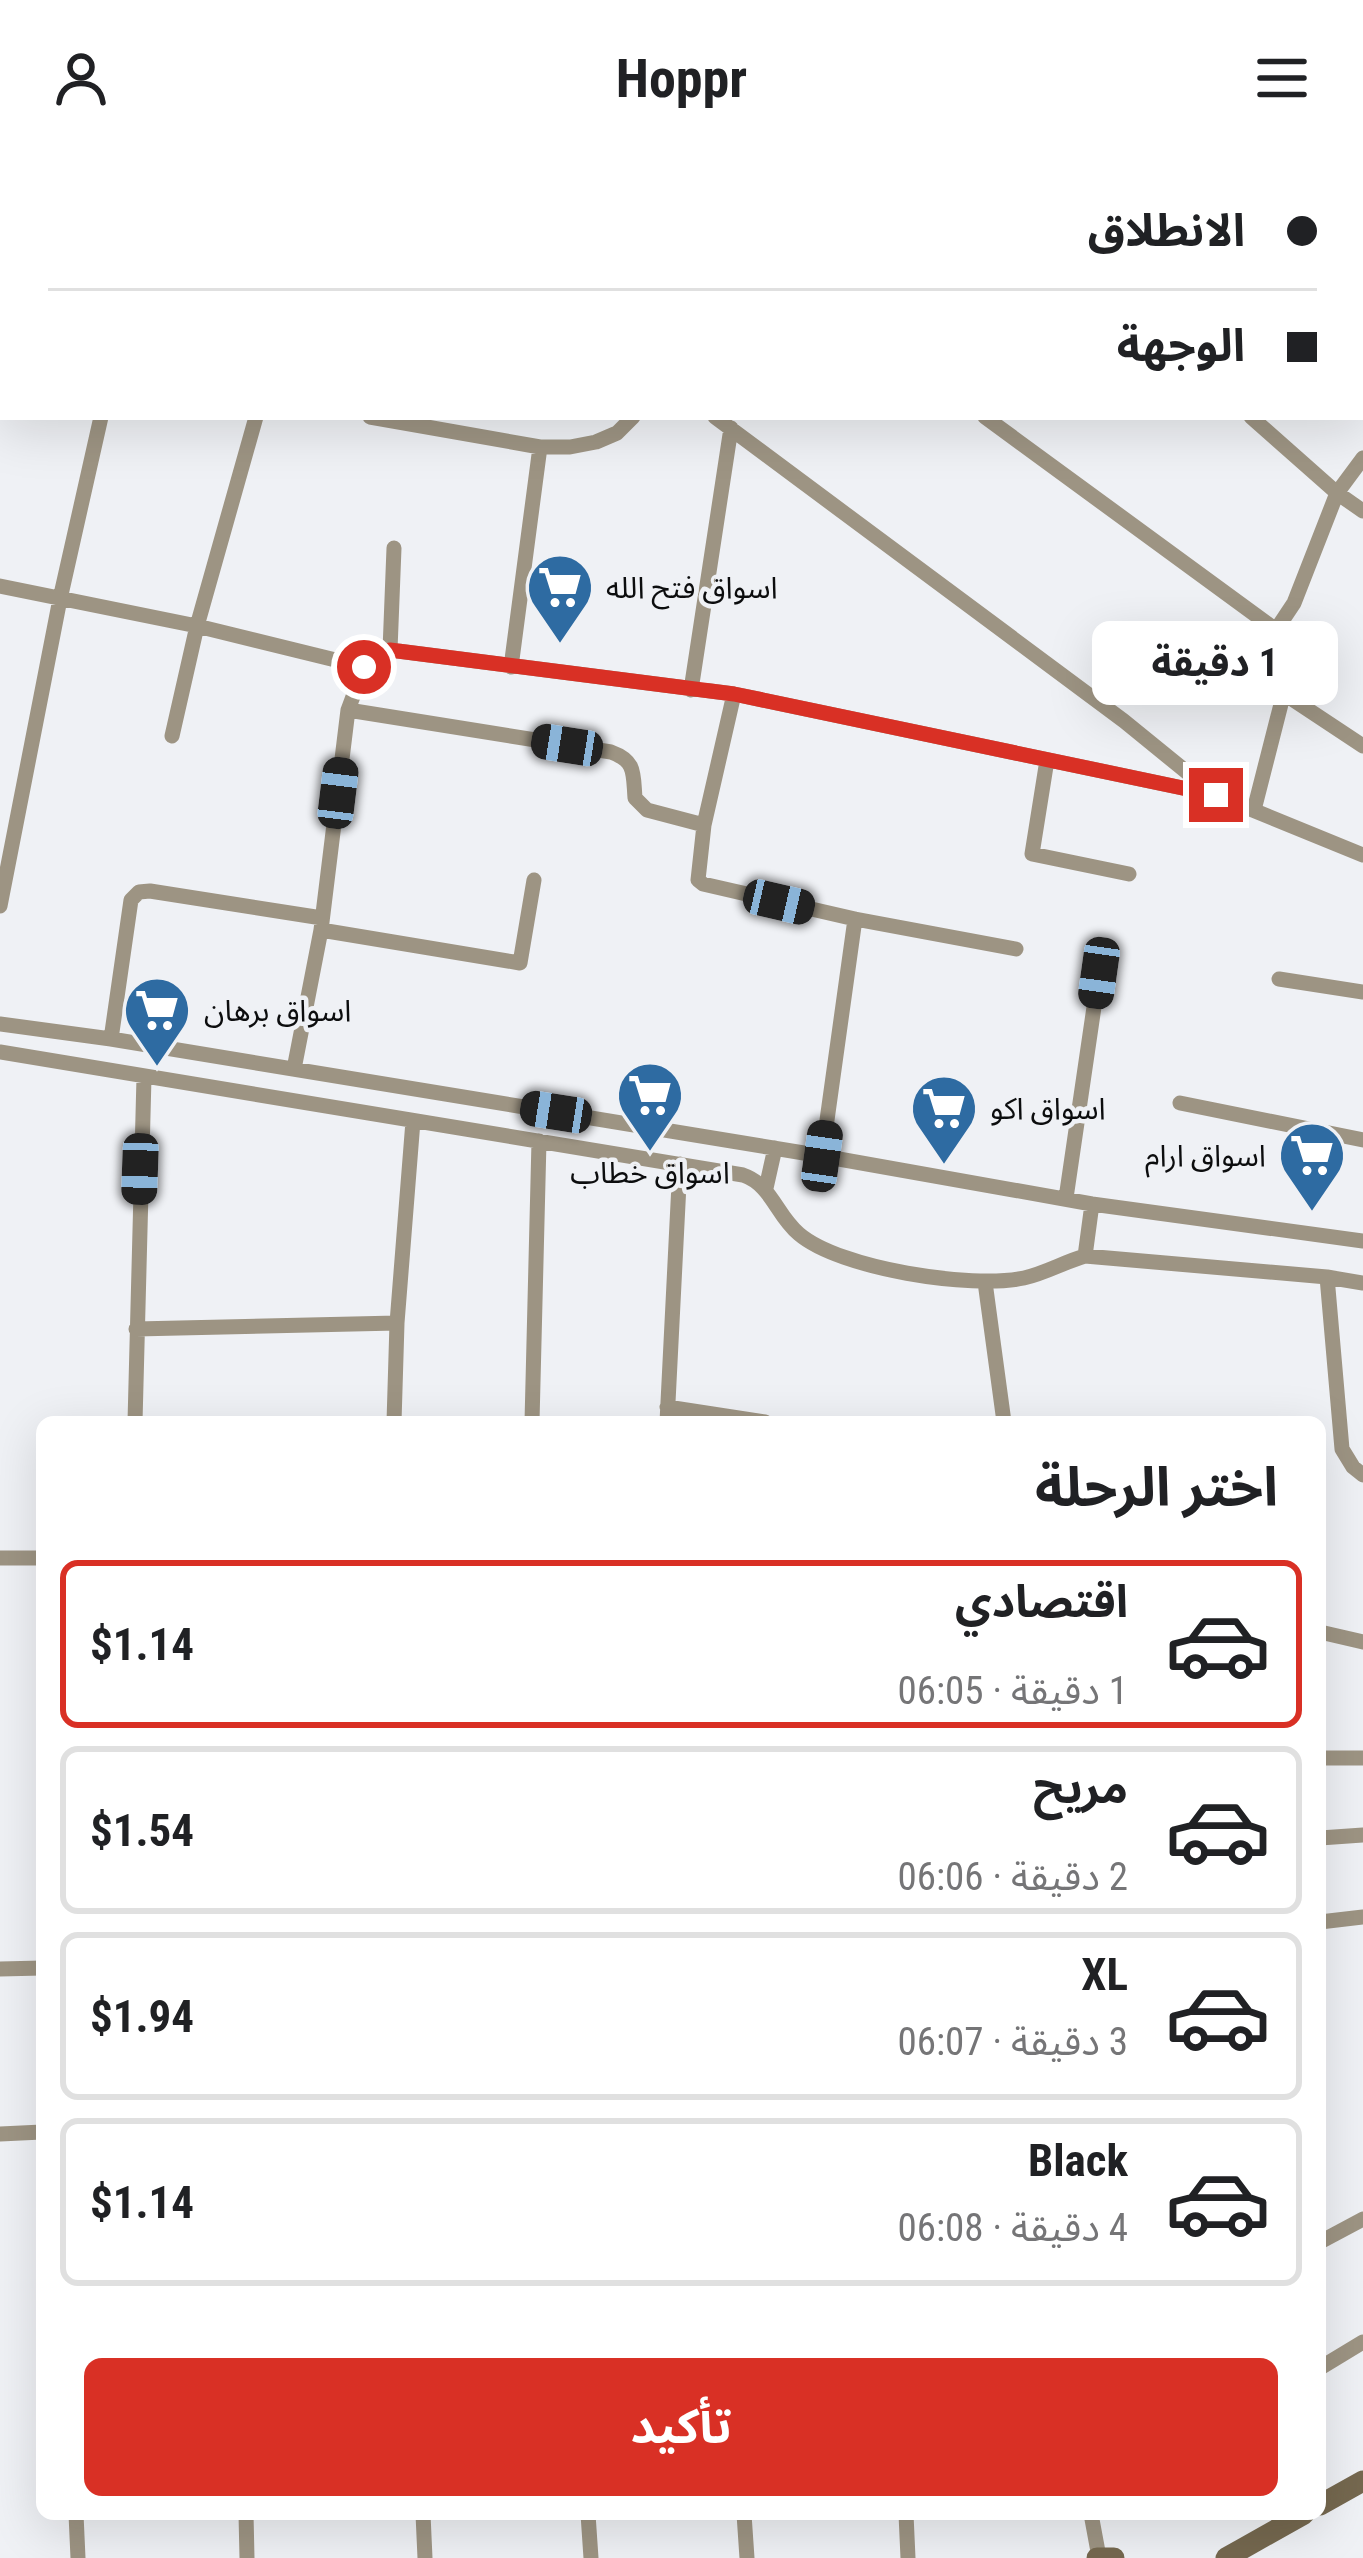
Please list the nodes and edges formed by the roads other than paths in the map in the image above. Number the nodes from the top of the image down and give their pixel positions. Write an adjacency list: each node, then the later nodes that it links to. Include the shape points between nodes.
1 (100, 420): 15 (street)
2 (255, 420): 16 (street)
3 (387, 420): 9 (street)
4 (630, 420): 9 (street, via 596,442)
5 (719, 420): 8 (street)
6 (989, 420): 17 (street)
7 (1254, 420): 11 (street)
8 (731, 428): 21 (street); 28 (street)
9 (540, 447): 20 (street)
10 (1363, 458): 11 (street)
11 (1337, 493): 12 (street); 17 (street)
12 (1363, 511)
13 (394, 548): 18 (street)
14 (0, 586): 15 (street)
15 (60, 599): 16 (street); 34 (street)
16 (197, 626): 19 (street); 25 (street)
17 (1276, 630): 22 (street, via 1292,662)
18 (390, 650): 19 (street); 20 (street)
19 (364, 667): 24 (street)
20 (511, 667): 21 (street)
21 (691, 690): 23 (street)
22 (1283, 693): 26 (street); 29 (street)
23 (734, 694): 27 (street); 30 (street)
24 (348, 710): 30 (street, via 611,752 631,766 635,798 647,810); 36 (street)
25 (172, 736)
26 (1363, 746)
27 (1047, 760): 28 (street); 32 (street, via 1032,854)
28 (1216, 795): 29 (street)
29 (1255, 810): 31 (street)
30 (704, 825): 35 (street, via 704,884)
31 (1363, 855)
32 (1129, 874)
33 (534, 880): 36 (street, via 520,963)
34 (0, 905)
35 (855, 920): 37 (street); 51 (street)
36 (321, 924): 42 (street, via 139,892 131,900); 44 (street)
37 (1016, 949)
38 (1099, 973): 54 (street)
39 (1280, 979): 40 (street)
40 (1363, 992)
41 (0, 1024): 42 (street)
42 (111, 1039): 44 (street)
43 (0, 1052): 45 (street)
44 (294, 1069): 50 (street)
45 (144, 1077): 47 (street); 62 (street)
46 (1180, 1102): 48 (street)
47 (413, 1121): 49 (street); 61 (street)
48 (1363, 1140)
49 (539, 1142): 52 (street); 66 (street)
50 (775, 1148): 51 (street); 53 (street)
51 (822, 1156): 54 (street)
52 (680, 1164): 53 (street, via 743,1175); 63 (street)
53 (766, 1188): 59 (street, via 797,1233 820,1249 933,1278)
54 (1066, 1198): 55 (street)
55 (1092, 1204): 56 (street); 57 (street)
56 (1363, 1241)
57 (1085, 1256): 58 (street); 59 (street, via 1021,1279)
58 (1327, 1277): 60 (street); 68 (street, via 1342,1449)
59 (985, 1282): 67 (street)
60 (1363, 1283)
61 (397, 1323): 62 (street); 65 (street)
62 (136, 1329): 64 (street)
63 (667, 1414)
64 (135, 1416)
65 (394, 1416)
66 (532, 1416)
67 (1003, 1416)
68 (1363, 1474)
69 (0, 1558): 70 (street)
70 (36, 1558)
71 (1326, 1633): 72 (street)
72 (1363, 1642)
73 (1326, 1758): 74 (street)
74 (1363, 1758)
75 (1363, 1835): 76 (street)
76 (1326, 1838)
77 (1363, 1917): 78 (street)
78 (1326, 1921)
79 (36, 1968): 80 (street)
80 (0, 1969)
81 (36, 2132): 82 (street)
82 (0, 2134)
83 (1363, 2219): 84 (street)
84 (1326, 2239)
85 (1363, 2342): 86 (street)
86 (1326, 2364)
87 (1363, 2481): 88 (street)
88 (1326, 2502)
89 (76, 2520): 97 (street)
90 (245, 2520): 98 (street)
91 (423, 2520): 99 (street)
92 (588, 2520): 100 (street)
93 (745, 2520): 101 (street)
94 (906, 2520): 102 (street)
95 (1092, 2520): 103 (street)
96 (1293, 2520): 105 (street)
97 (78, 2558)
98 (247, 2558)
99 (424, 2558)
100 (591, 2558)
101 (747, 2558)
102 (908, 2558)
103 (1098, 2558): 104 (street)
104 (1114, 2558)
105 (1226, 2558)

